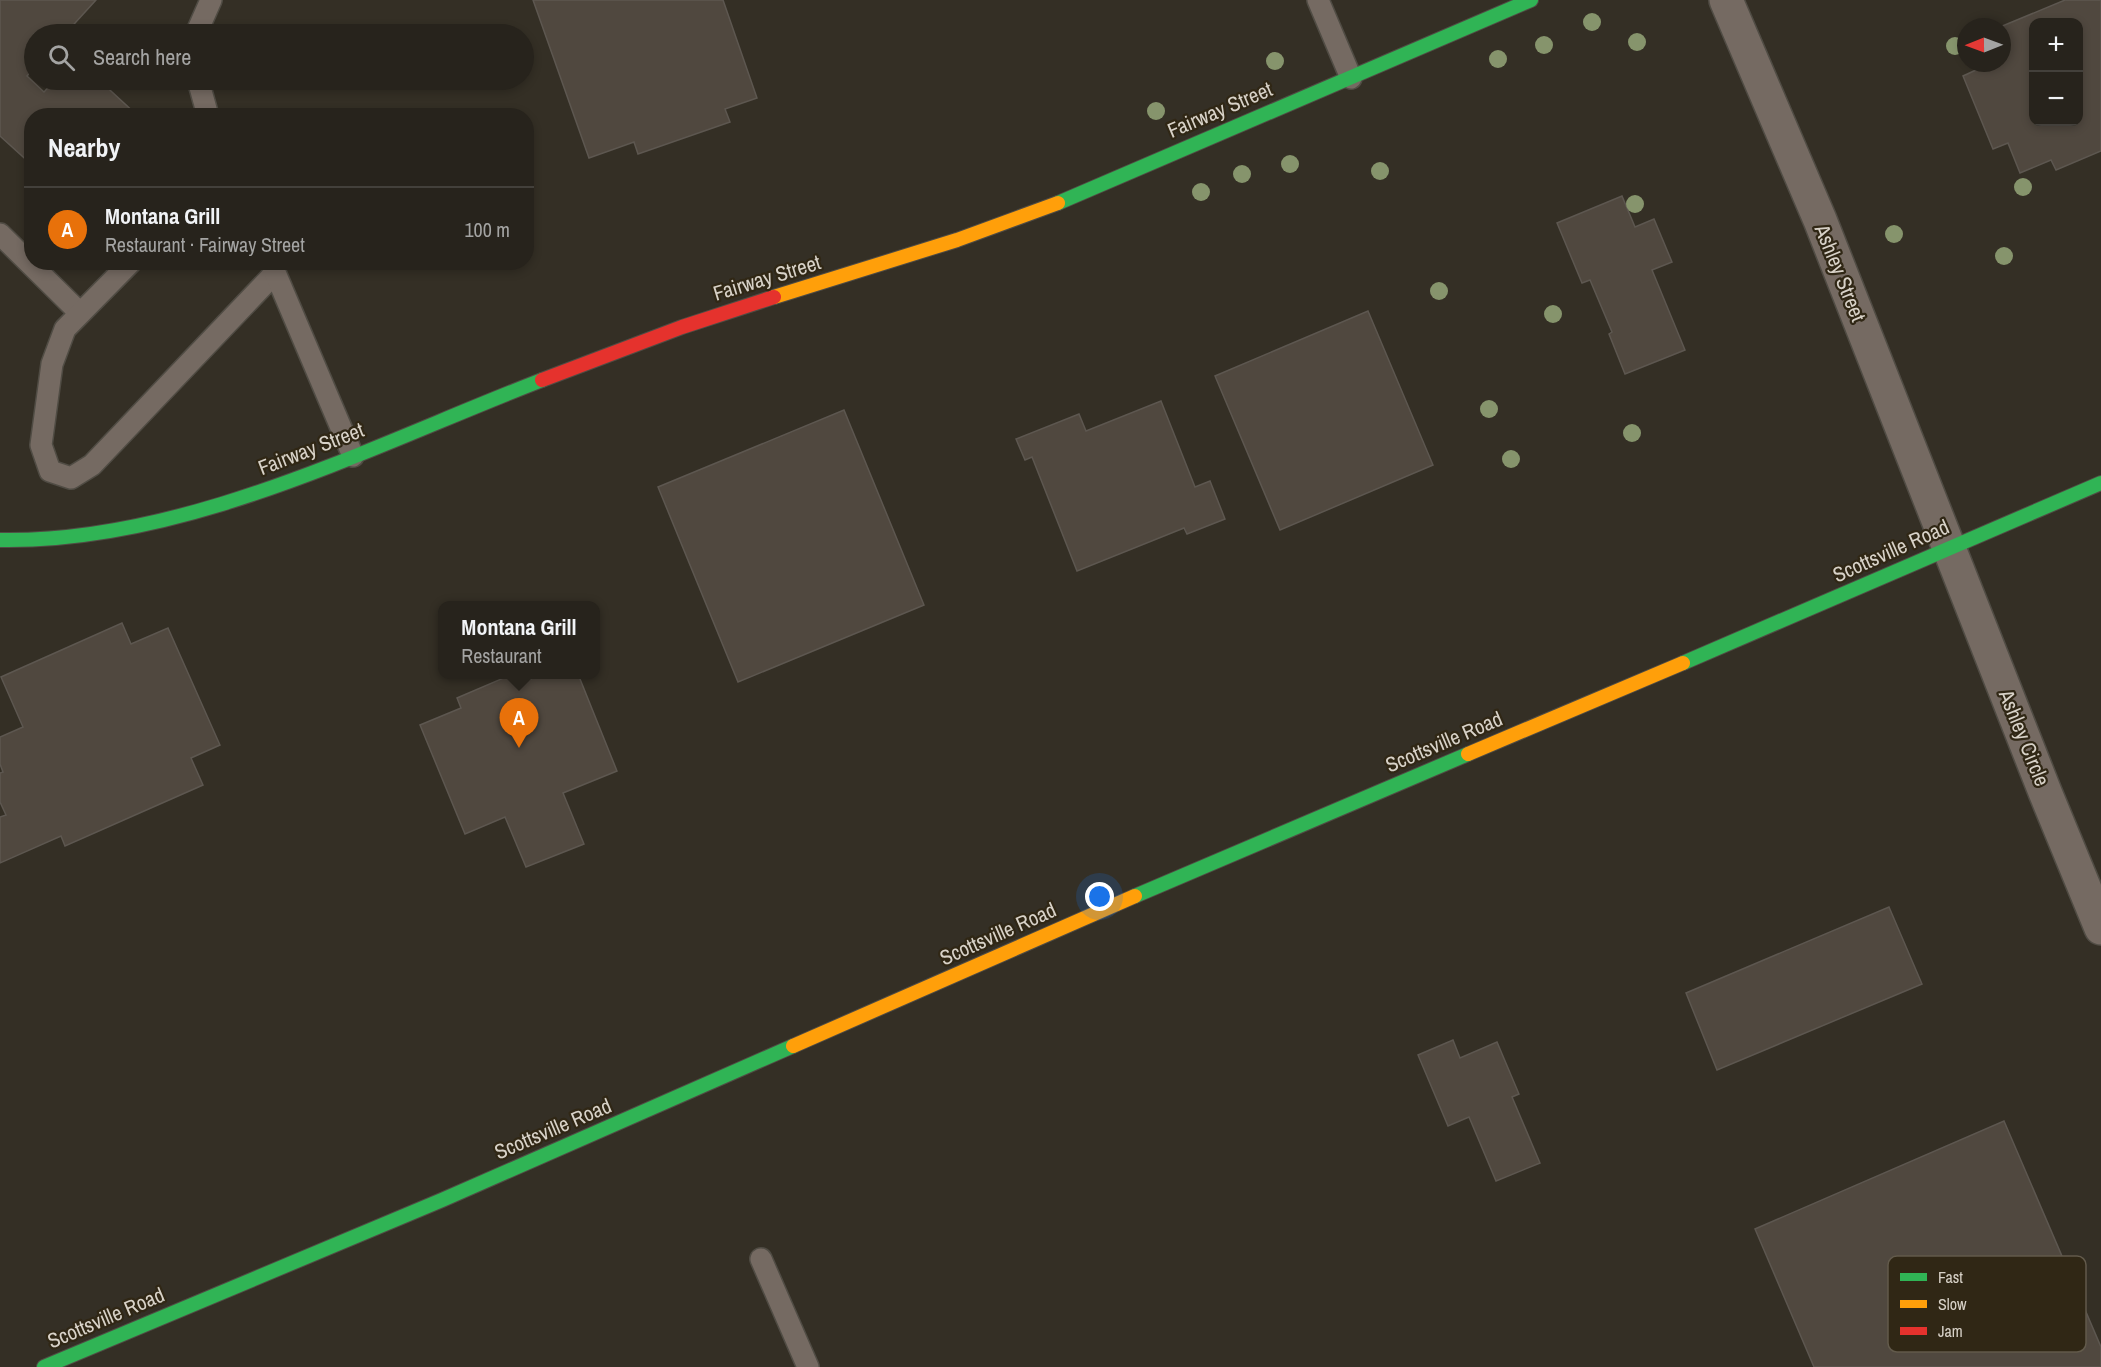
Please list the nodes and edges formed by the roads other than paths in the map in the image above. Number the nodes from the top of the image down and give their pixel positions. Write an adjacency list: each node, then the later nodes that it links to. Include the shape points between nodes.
1 (211, 0): 5 (lane)
2 (1318, 0): 6 (lane)
3 (1531, 0): 6 (main road, Fairway Street)
4 (1726, 0): 19 (street, Ashley Street, via 1820,220)
5 (200, 24)
6 (1351, 78): 16 (main road, Fairway Street, via 1007,222 680,327)
7 (201, 90): 8 (lane)
8 (206, 108)
9 (0, 234): 10 (lane)
10 (24, 258)
11 (36, 270): 15 (lane)
12 (124, 270): 15 (lane)
13 (271, 270): 15 (lane, via 93,465 71,478 50,471 41,445 52,364 65,329)
14 (274, 270): 16 (lane)
15 (80, 313)
16 (353, 456): 18 (main road, Fairway Street, via 159,522 100,536 37,542)
17 (2101, 483): 19 (main road, Scottsville Road)
18 (0, 540)
19 (1948, 548): 20 (street, Ashley Circle); 22 (main road, Scottsville Road, via 1156,887 441,1200)
20 (2101, 928)
21 (761, 1259): 23 (lane)
22 (44, 1367)
23 (808, 1367)

